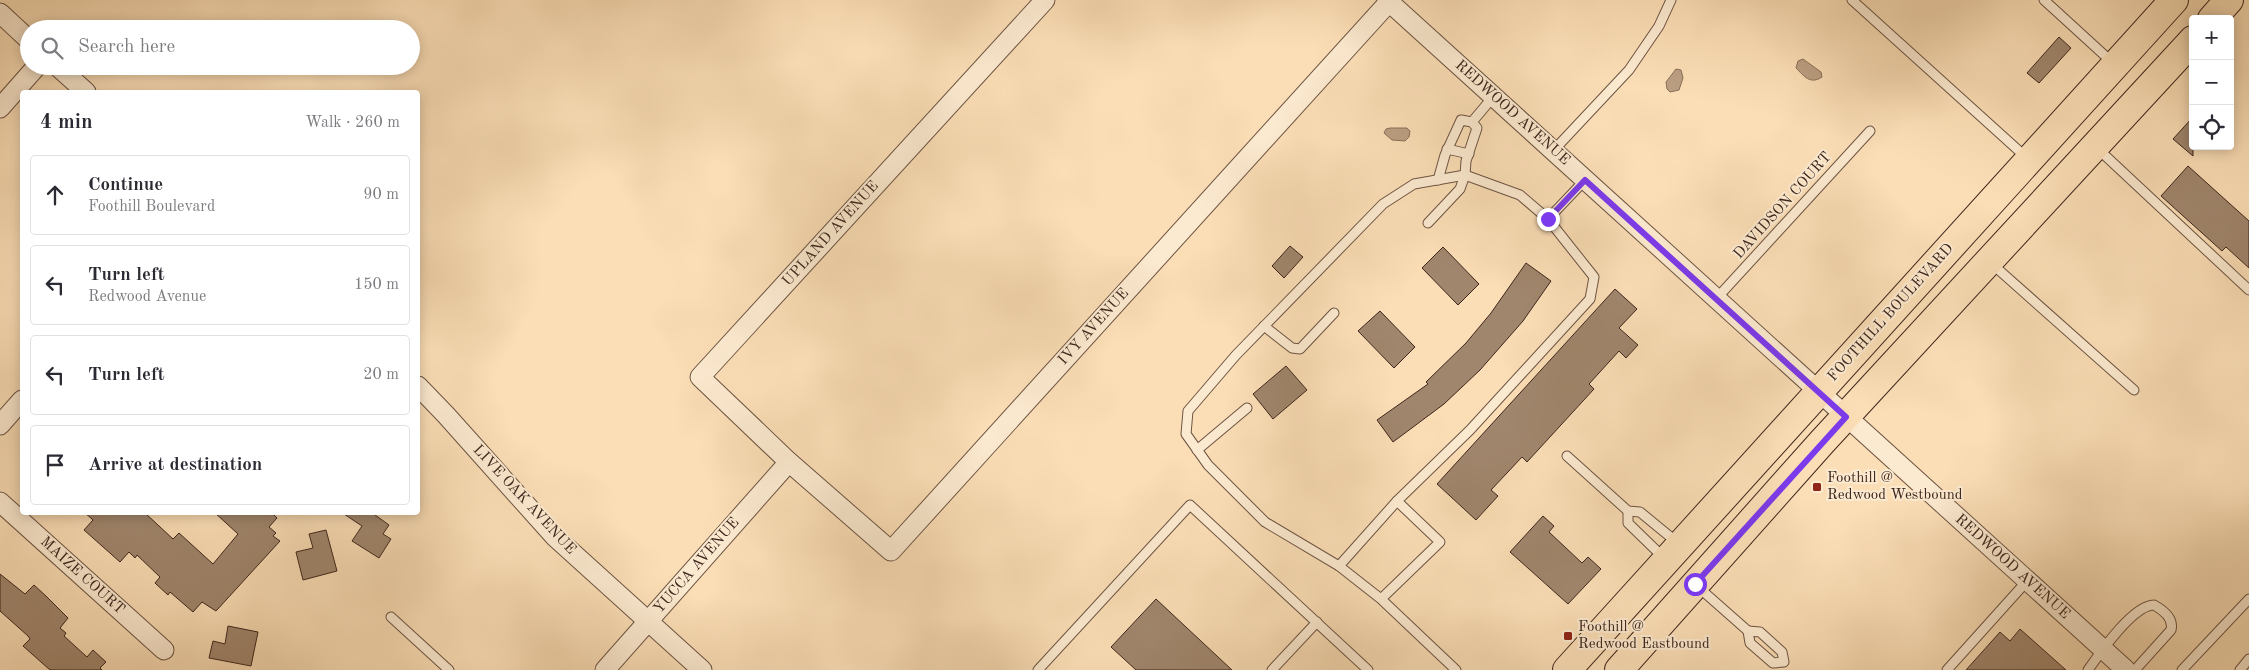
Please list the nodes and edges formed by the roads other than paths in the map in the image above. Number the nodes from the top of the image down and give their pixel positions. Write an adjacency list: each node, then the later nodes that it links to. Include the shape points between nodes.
1 (1045, 0): 44 (street, UPLAND AVENUE, via 700,377)
2 (1671, 0): 22 (lane, via 1659,26 1629,70)
3 (1852, 0): 24 (lane)
4 (2044, 0): 12 (lane)
5 (2174, 0): 12 (main road, FOOTHILL BOULEVARD)
6 (2229, 0): 9 (main road)
7 (1388, 1): 16 (street, REDWOOD AVENUE); 44 (street, IVY AVENUE, via 891,551)
8 (0, 13): 10 (street)
9 (2216, 15)
10 (20, 32)
11 (2189, 44): 20 (main road)
12 (2115, 65): 24 (main road, FOOTHILL BOULEVARD)
13 (29, 75): 17 (street)
14 (67, 75): 15 (street)
15 (84, 90)
16 (1493, 97): 18 (lane); 22 (street, REDWOOD AVENUE)
17 (0, 108)
18 (1472, 122): 21 (lane, via 1461,120); 23 (lane, via 1477,128)
19 (1870, 131): 32 (lane, DAVIDSON COURT)
20 (2095, 146): 30 (main road); 31 (lane)
21 (1447, 149): 23 (lane); 26 (lane)
22 (1554, 151): 27 (street, REDWOOD AVENUE)
23 (1468, 154): 25 (lane)
24 (2030, 161): 37 (main road, FOOTHILL BOULEVARD)
25 (1465, 176): 26 (lane); 28 (lane, via 1520,195); 29 (lane, via 1460,189)
26 (1438, 180): 34 (lane, via 1414,184 1383,204)
27 (1585, 180): 28 (lane); 32 (street, REDWOOD AVENUE)
28 (1548, 219): 45 (lane, via 1594,277 1590,299 1470,430)
29 (1428, 223)
30 (1989, 261): 36 (lane); 40 (main road)
31 (2249, 290)
32 (1716, 299): 37 (street, REDWOOD AVENUE)
33 (1334, 314): 34 (lane, via 1300,349 1292,348)
34 (1264, 326): 42 (lane, via 1188,411 1186,434)
35 (420, 388): 55 (street, LIVE OAK AVENUE, via 555,537)
36 (2134, 390)
37 (1819, 392): 40 (street, REDWOOD AVENUE); 48 (main road, FOOTHILL BOULEVARD)
38 (20, 402): 41 (street)
39 (1246, 408): 42 (lane)
40 (1846, 417): 50 (street, REDWOOD AVENUE); 51 (main road)
41 (0, 425)
42 (1197, 450): 49 (lane, via 1265,522)
43 (1566, 456): 47 (lane)
44 (789, 462): 55 (street, YUCCA AVENUE)
45 (1397, 501): 49 (lane); 52 (lane, via 1440,542)
46 (0, 502): 59 (street, MAIZE COURT)
47 (1628, 511): 48 (lane, via 1640,512); 48 (lane, via 1628,523)
48 (1674, 553): 69 (main road, FOOTHILL BOULEVARD)
49 (1339, 566): 52 (lane)
50 (2027, 581): 58 (street, REDWOOD AVENUE); 71 (lane)
51 (1695, 584): 57 (lane); 70 (main road)
52 (1381, 599): 68 (lane)
53 (2249, 599): 75 (lane)
54 (391, 617): 62 (lane)
55 (649, 621): 63 (street, YUCCA AVENUE); 64 (street, LIVE OAK AVENUE)
56 (1317, 622): 65 (lane, via 1190,505); 66 (lane); 67 (lane)
57 (1748, 631): 61 (lane, via 1750,643 1773,663); 61 (lane, via 1760,632 1782,652)
58 (2102, 649): 72 (lane); 73 (street, REDWOOD AVENUE); 74 (lane, via 2141,608 2154,605 2160,608 2170,619 2171,630)
59 (164, 650)
60 (2249, 659): 76 (lane)
61 (1786, 666)
62 (449, 670)
63 (605, 670)
64 (702, 670)
65 (1038, 670)
66 (1272, 670)
67 (1368, 670)
68 (1456, 670)
69 (1567, 670)
70 (1619, 670)
71 (1948, 670)
72 (2088, 670)
73 (2126, 670)
74 (2135, 670)
75 (2182, 670)
76 (2240, 670)

